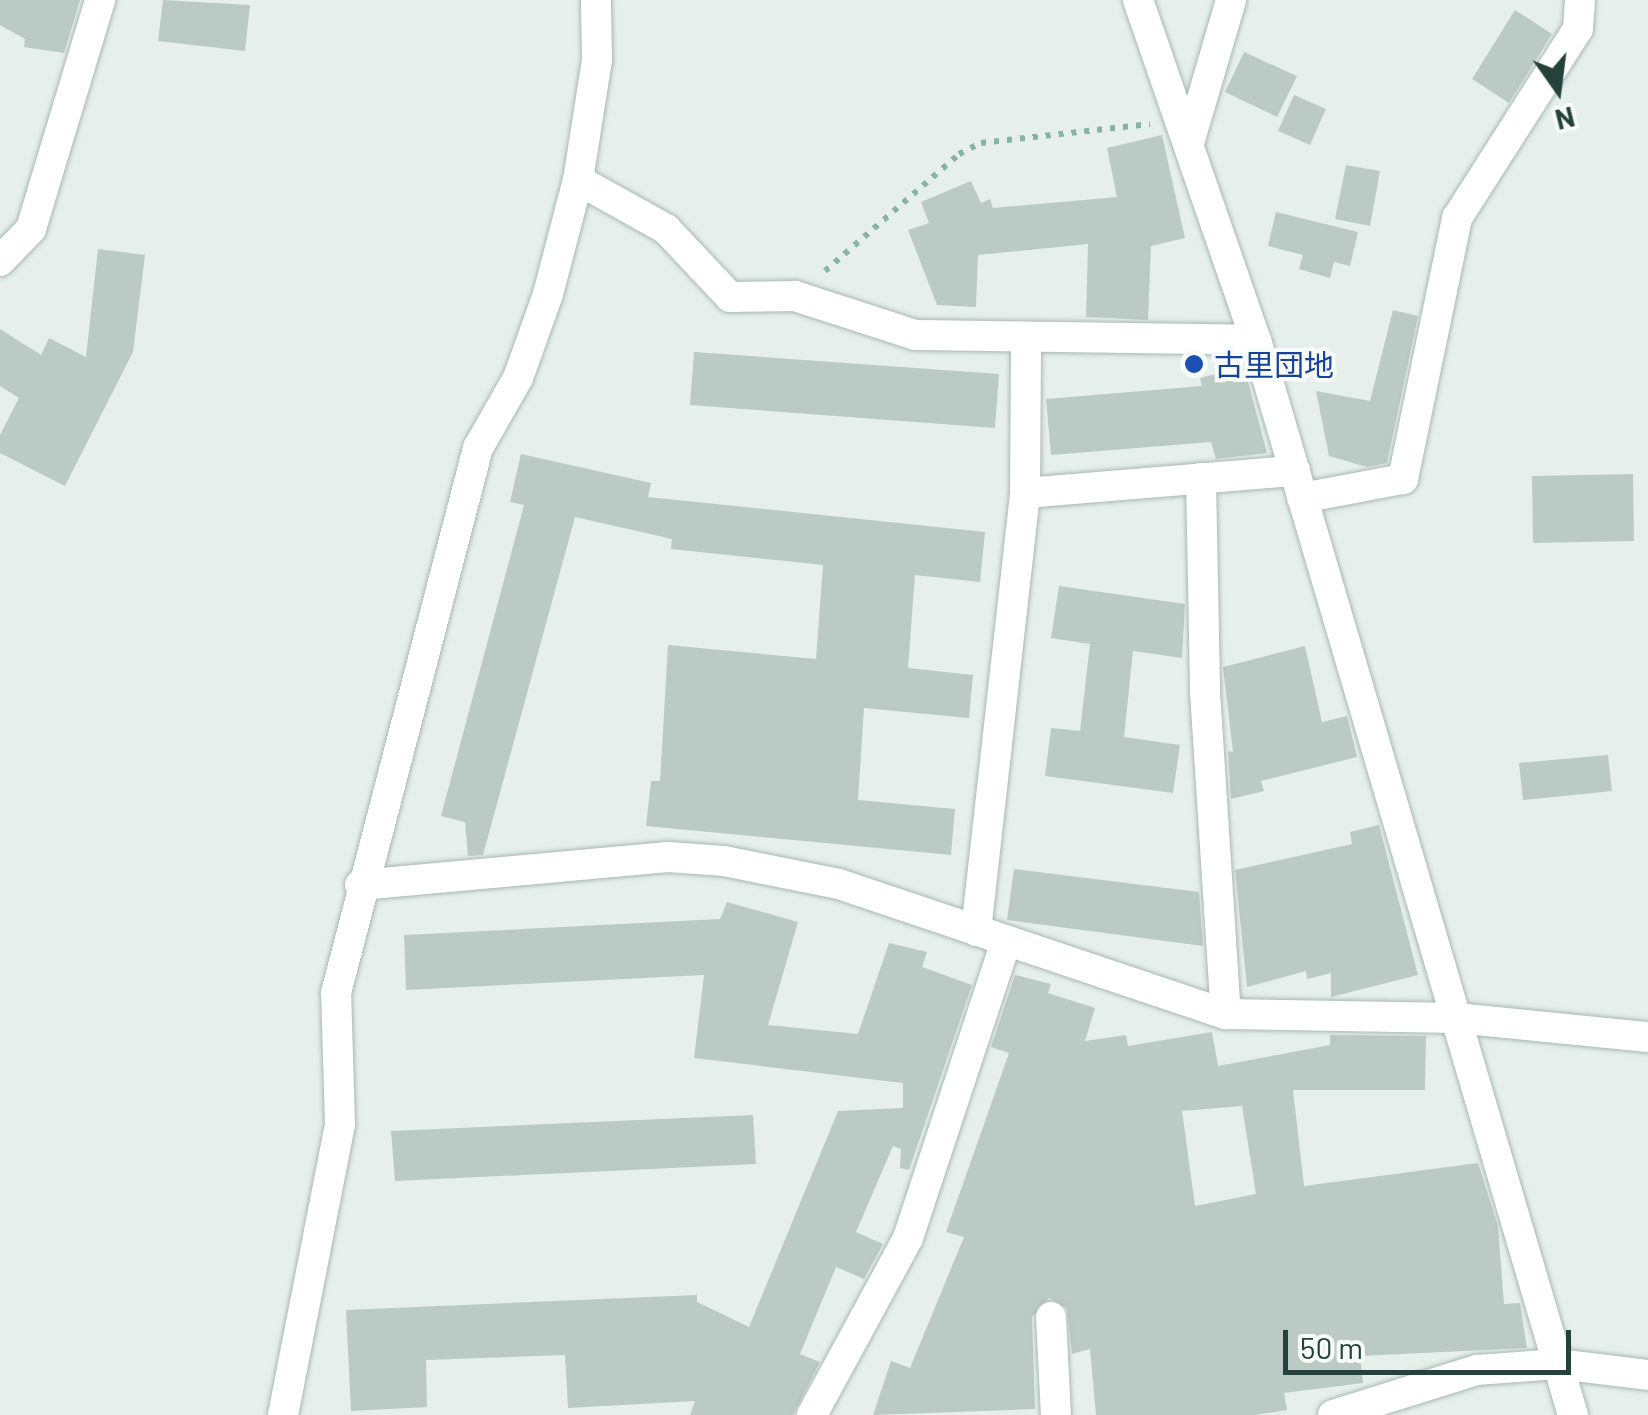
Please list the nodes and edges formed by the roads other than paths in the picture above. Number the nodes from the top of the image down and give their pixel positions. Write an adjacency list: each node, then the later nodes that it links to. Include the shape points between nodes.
1 (100, 0): 8 (street, via 31,229)
2 (596, 0): 7 (street, via 596,60)
3 (1138, 0): 6 (street)
4 (1231, 0): 6 (street)
5 (1580, 0): 12 (street, via 1578,29 1457,218 1403,479)
6 (1185, 132): 10 (street)
7 (578, 180): 9 (street, via 666,229 730,297 795,296 914,335); 14 (street, via 518,378 478,448)
8 (0, 260)
9 (1026, 339): 10 (street); 13 (street)
10 (1256, 340): 12 (street)
11 (1201, 478): 12 (street); 13 (street); 17 (street)
12 (1299, 485): 18 (street)
13 (1025, 493): 15 (street)
14 (360, 884): 15 (street, via 668,857 724,861 839,884); 24 (street, via 336,994 340,1124)
15 (976, 931): 16 (street)
16 (1006, 942): 17 (street); 25 (street, via 908,1238)
17 (1226, 1014): 18 (street)
18 (1456, 1018): 19 (street); 21 (street)
19 (1648, 1037)
20 (1052, 1317): 26 (street)
21 (1558, 1364): 22 (street); 23 (street, via 1476,1370); 28 (street)
22 (1648, 1375)
23 (1368, 1408): 27 (street)
24 (282, 1415)
25 (812, 1415)
26 (1056, 1415)
27 (1333, 1415)
28 (1573, 1415)

